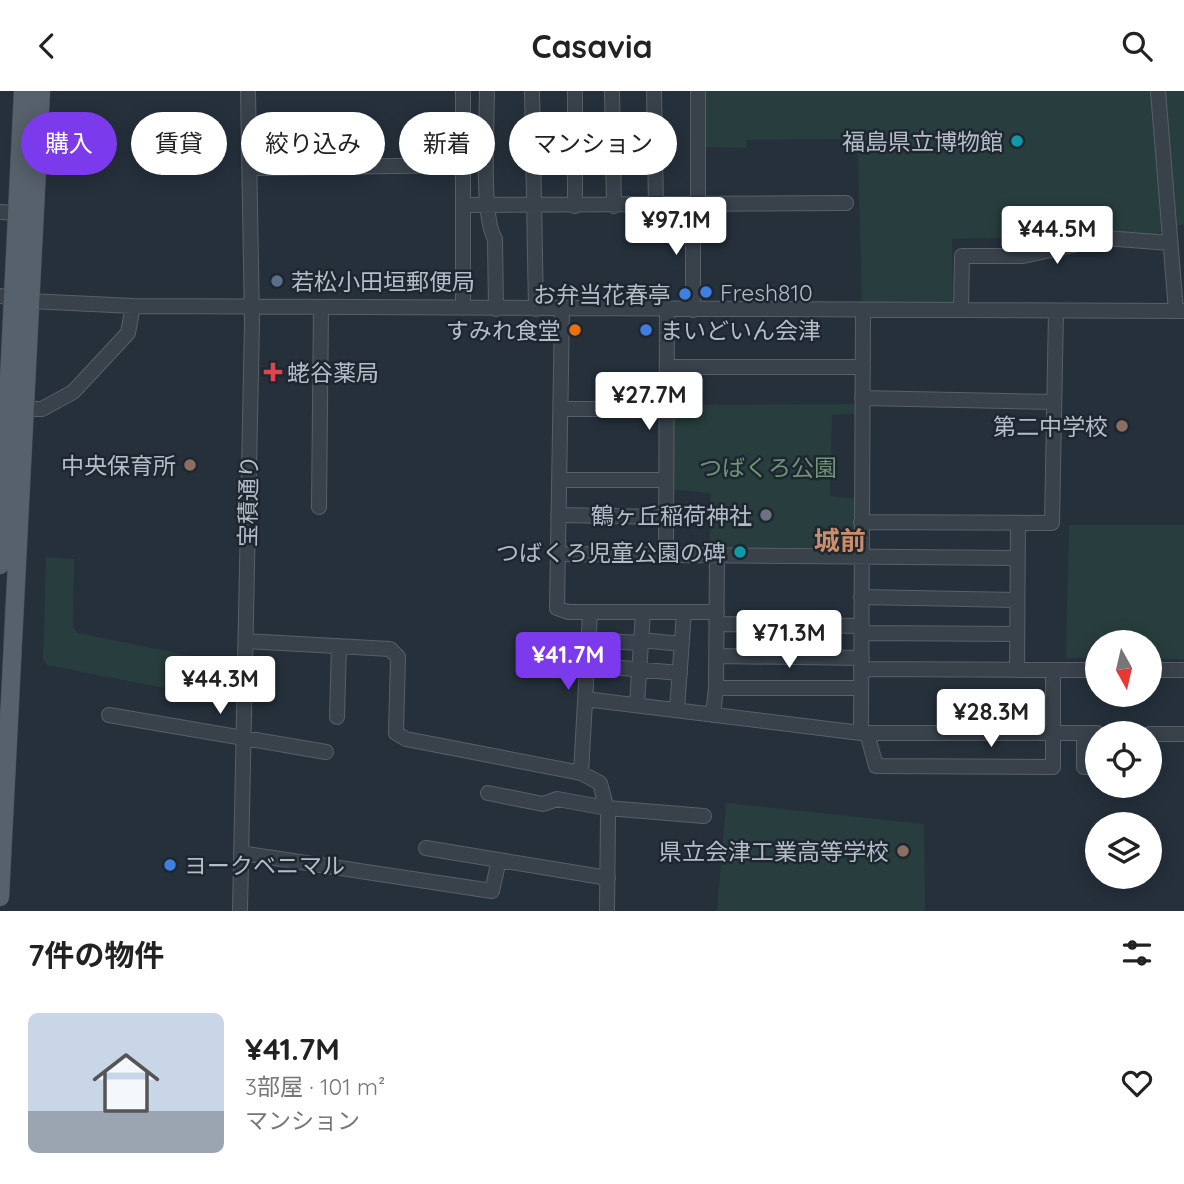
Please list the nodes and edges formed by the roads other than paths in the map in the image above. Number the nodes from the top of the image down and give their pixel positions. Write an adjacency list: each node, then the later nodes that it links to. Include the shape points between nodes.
1 (23, 91): 24 (main road)
2 (41, 91): 26 (main road)
3 (248, 91): 12 (street, 宝積通り)
4 (463, 91): 13 (street)
5 (487, 91): 19 (street)
6 (532, 91): 20 (street)
7 (575, 91): 21 (street)
8 (612, 91): 22 (street)
9 (654, 91): 23 (street)
10 (698, 91): 18 (street)
11 (1158, 91): 25 (street)
12 (249, 112)
13 (463, 112)
14 (251, 175): 28 (street, 宝積通り)
15 (464, 175): 17 (street)
16 (846, 203): 18 (street)
17 (464, 205): 19 (street); 30 (street)
18 (696, 205): 23 (street); 35 (street)
19 (488, 206): 20 (street); 31 (street, via 495,239)
20 (533, 206): 21 (street); 32 (street)
21 (575, 206): 22 (street)
22 (614, 206): 23 (street)
23 (656, 206)
24 (8, 212): 26 (main road)
25 (1170, 243): 36 (street, via 1105,239 1023,256 962,256); 39 (street)
26 (14, 298): 27 (street); 46 (main road)
27 (132, 306): 28 (street); 46 (street, via 128,333 73,392 42,409)
28 (252, 306): 29 (street); 69 (street, 宝積通り)
29 (321, 307): 30 (street); 49 (street)
30 (463, 308): 31 (street)
31 (496, 309): 32 (street)
32 (536, 309): 34 (street)
33 (667, 309): 34 (street); 35 (street); 40 (street)
34 (562, 310): 44 (street)
35 (693, 310): 37 (street)
36 (961, 310): 37 (street); 38 (street)
37 (863, 311): 41 (street)
38 (1056, 311): 39 (street); 43 (street)
39 (1180, 311)
40 (667, 367): 41 (street); 45 (street)
41 (863, 367): 42 (street)
42 (862, 398): 43 (street); 52 (street)
43 (1054, 402): 53 (street, via 1052,523)
44 (562, 409): 45 (street); 47 (street)
45 (667, 409): 48 (street)
46 (11, 410): 59 (main road); 98 (main road)
47 (559, 480): 48 (street); 50 (street)
48 (666, 480): 51 (street)
49 (319, 507)
50 (558, 515): 51 (street); 54 (street)
51 (666, 517): 55 (street)
52 (861, 522): 53 (street); 58 (street)
53 (1018, 523): 57 (street)
54 (556, 554): 55 (street); 64 (street, via 557,608)
55 (666, 555): 56 (street)
56 (717, 555): 58 (street); 65 (street)
57 (1017, 558): 58 (street); 61 (street)
58 (862, 559): 60 (street)
59 (0, 565)
60 (862, 597): 61 (street); 66 (street)
61 (1017, 600): 67 (street)
62 (643, 612): 63 (street); 64 (street); 70 (street)
63 (684, 612): 65 (street); 71 (street)
64 (590, 613): 68 (street)
65 (717, 618): 66 (street); 73 (street)
66 (862, 629): 67 (street); 74 (street)
67 (1017, 633): 77 (street)
68 (588, 640): 70 (street); 75 (street)
69 (246, 641): 72 (street); 96 (street, 宝積通り)
70 (641, 642): 71 (street); 76 (street)
71 (682, 644): 82 (street)
72 (339, 646): 90 (street); 99 (street, via 390,649 398,657 396,733 406,739)
73 (717, 656): 74 (street); 83 (street)
74 (861, 663): 77 (street); 84 (street)
75 (587, 665): 76 (street); 85 (street)
76 (639, 669): 82 (street); 86 (street)
77 (1017, 670): 78 (street)
78 (1052, 670): 79 (street); 92 (street)
79 (1085, 670)
80 (1162, 670): 81 (street)
81 (1184, 670)
82 (680, 673): 87 (street)
83 (716, 688): 84 (street); 89 (street)
84 (861, 688): 91 (street)
85 (585, 699): 86 (street); 99 (street)
86 (637, 704): 87 (street)
87 (677, 709): 89 (street)
88 (109, 715): 96 (street)
89 (713, 715): 91 (street)
90 (337, 717)
91 (864, 733): 92 (street); 92 (street, via 876,766 1053,767)
92 (1052, 733): 93 (street)
93 (1085, 733)
94 (1162, 734): 95 (street)
95 (1184, 734)
96 (243, 737): 97 (street); 104 (street, 宝積通り)
97 (326, 752)
98 (3, 770): 107 (main road)
99 (581, 773): 101 (street, via 600,783)
100 (488, 793): 101 (street, via 543,804 557,799)
101 (607, 809): 102 (street); 106 (street)
102 (704, 816)
103 (426, 848): 105 (street)
104 (241, 853): 105 (street, via 492,891); 108 (street, 宝積通り)
105 (499, 860): 106 (street)
106 (608, 878): 109 (street)
107 (0, 897)
108 (240, 911)
109 (607, 911)

